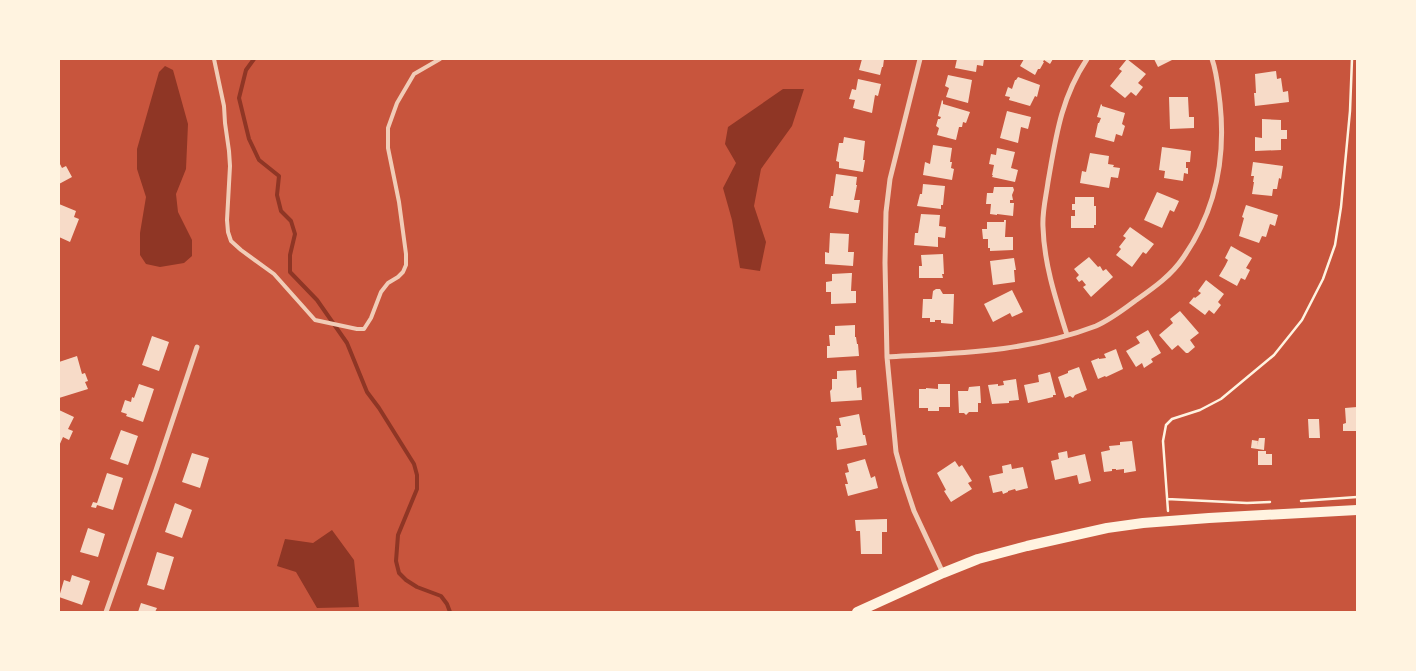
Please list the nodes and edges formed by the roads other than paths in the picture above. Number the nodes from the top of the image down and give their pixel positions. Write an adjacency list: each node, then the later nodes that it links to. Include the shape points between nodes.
1 (214, 59): 2 (lane, via 229,151 227,220 231,241 274,274 315,320 364,329 381,292 404,272 406,265 388,148 388,128 397,103 414,74)
2 (440, 59)
3 (920, 59): 8 (street, via 890,179 886,212)
4 (1087, 59): 6 (street, via 1063,106 1043,218 1046,263)
5 (1212, 59): 6 (street, via 1221,116 1221,159 1216,187 1203,225 1182,260 1147,293 1098,325)
6 (1067, 335): 8 (street, via 1014,348)
7 (197, 347): 11 (street)
8 (887, 357): 10 (street, via 896,452 914,511)
9 (1357, 510): 10 (main road, via 1168,521 1107,528 978,559)
10 (943, 573): 12 (main road)
11 (106, 612)
12 (857, 612)

